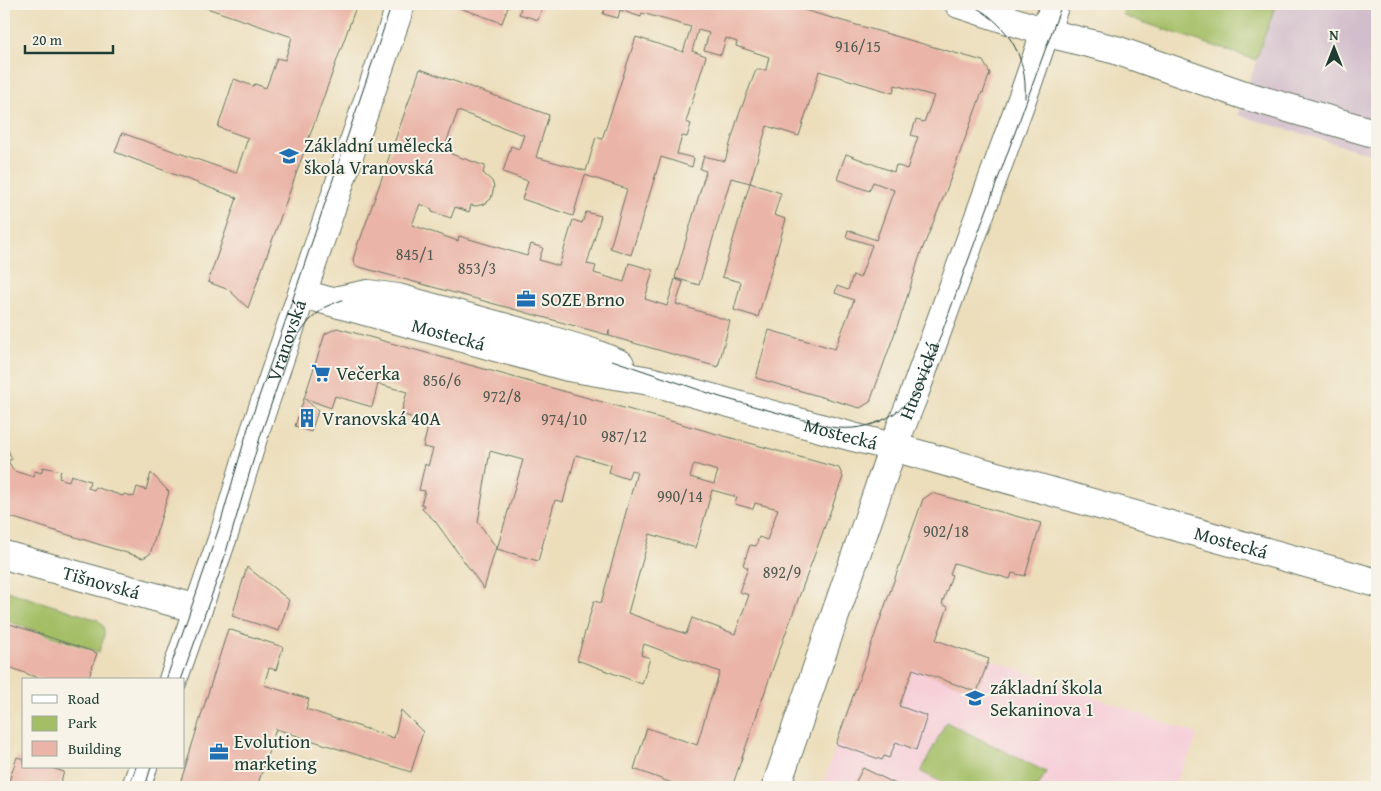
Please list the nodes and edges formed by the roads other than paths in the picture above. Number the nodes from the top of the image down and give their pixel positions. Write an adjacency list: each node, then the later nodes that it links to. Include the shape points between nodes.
1 (401, 4): 6 (street, Vranovská)
2 (959, 4): 4 (street)
3 (1055, 4): 4 (street, Husovická)
4 (1046, 32): 5 (street, via 1116,50 1244,95); 7 (street, Husovická)
5 (1377, 134)
6 (313, 297): 7 (street, Mostecká, via 568,367 650,381); 10 (street, Vranovská, via 255,431)
7 (893, 446): 9 (street, Mostecká); 14 (street, Husovická)
8 (4, 555): 10 (street, Tišnovská)
9 (1377, 583)
10 (198, 609): 11 (street, Vranovská)
11 (174, 678)
12 (143, 768): 13 (street)
13 (136, 787)
14 (776, 787)

